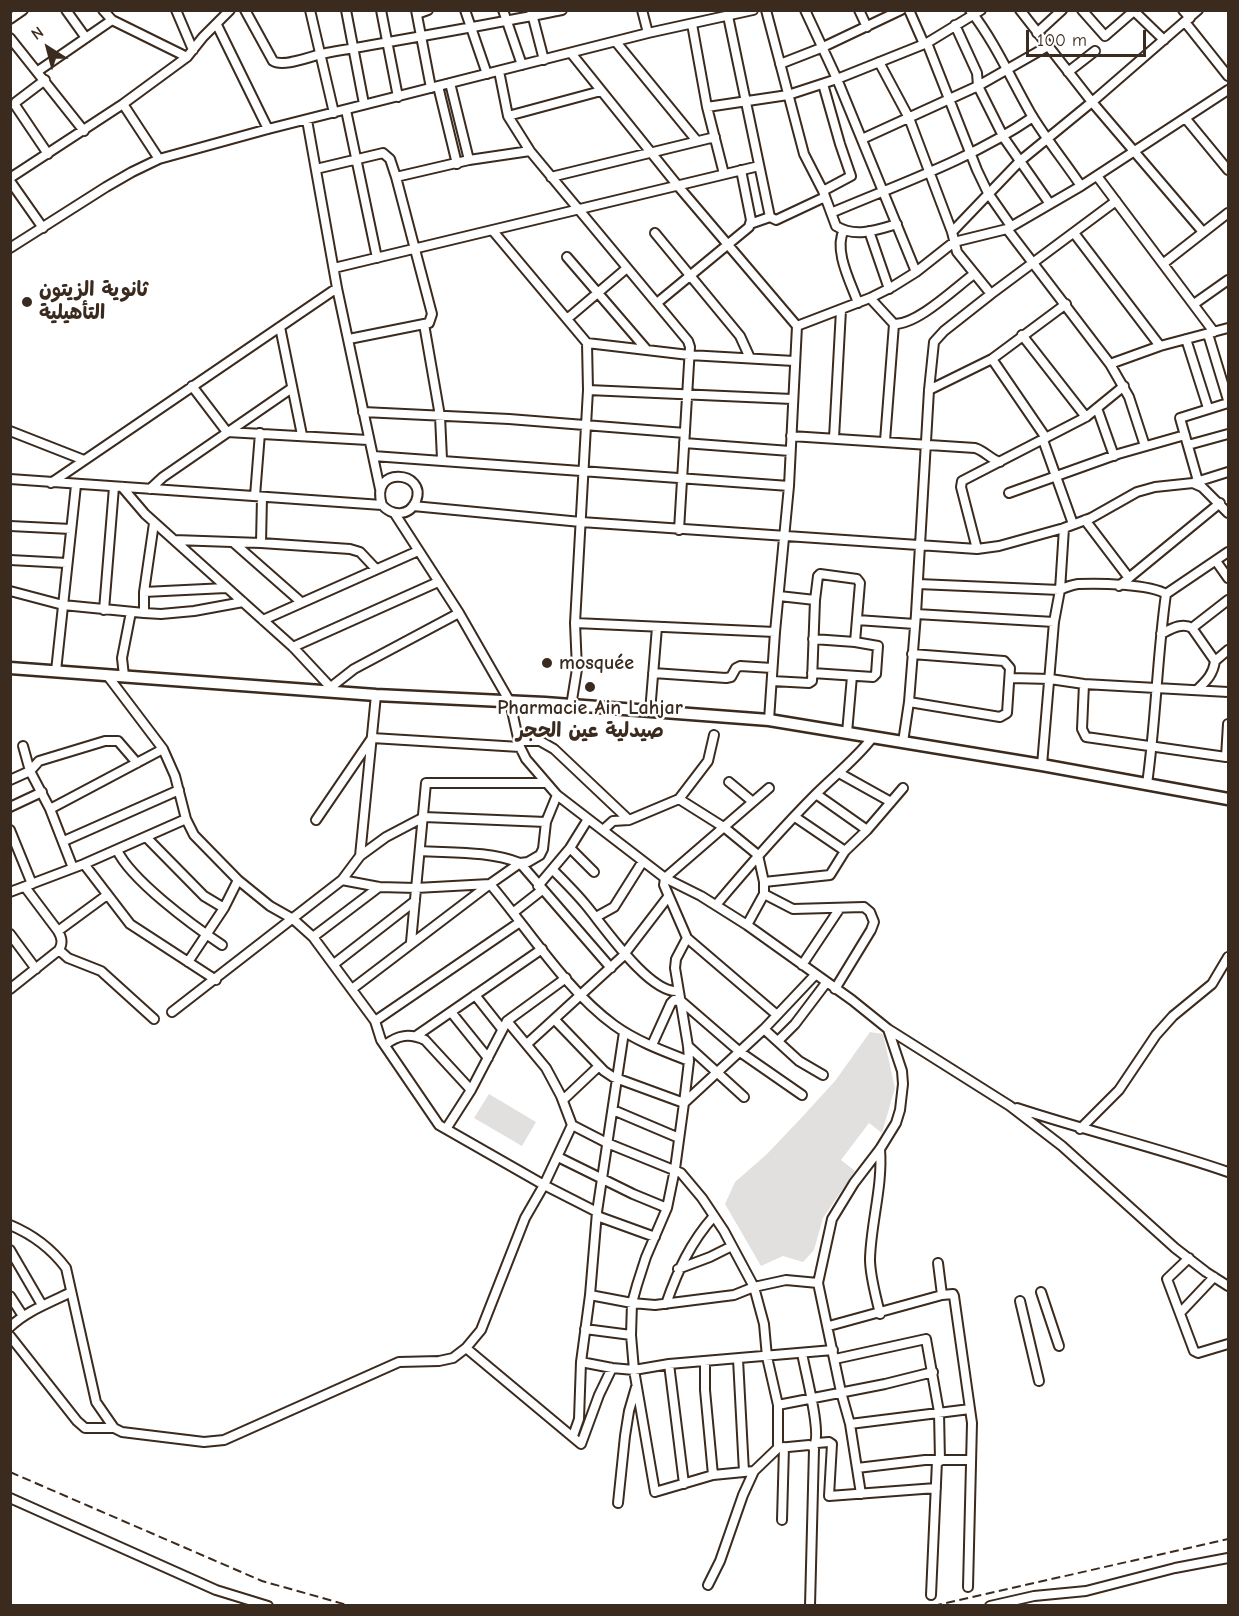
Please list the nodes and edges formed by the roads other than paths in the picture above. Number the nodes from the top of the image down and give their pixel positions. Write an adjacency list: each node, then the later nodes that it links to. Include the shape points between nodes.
1 (23, 10): 31 (street)
2 (66, 10): 43 (street)
3 (103, 10): 32 (street)
4 (176, 10): 53 (street)
5 (230, 10): 36 (street)
6 (245, 10): 55 (street, via 273,61)
7 (310, 10): 55 (street)
8 (346, 10): 50 (street)
9 (381, 10): 46 (street)
10 (428, 10): 27 (street)
11 (465, 10): 39 (street)
12 (503, 10): 34 (street)
13 (561, 10): 29 (street)
14 (642, 10): 40 (street)
15 (753, 10): 30 (street)
16 (766, 10): 58 (street)
17 (804, 10): 51 (street)
18 (859, 10): 38 (street)
19 (901, 10): 38 (street)
20 (909, 10): 48 (street)
21 (1020, 10): 41 (street)
22 (1062, 10): 41 (street)
23 (1082, 10): 26 (street, via 1105,36)
24 (1184, 10): 33 (street)
25 (1198, 10): 33 (street)
26 (1134, 11): 45 (street)
27 (417, 12): 44 (street)
28 (975, 12): 37 (street); 62 (street)
29 (532, 13): 34 (street); 56 (street)
30 (728, 16): 35 (street); 77 (street)
31 (10, 19)
32 (112, 20): 43 (street); 53 (street)
33 (1187, 20): 45 (street); 65 (street)
34 (507, 22): 39 (street); 59 (street)
35 (692, 24): 40 (street); 81 (street)
36 (217, 25): 53 (street); 89 (street)
37 (955, 26): 48 (street); 70 (street, via 977,73)
38 (867, 27): 51 (street)
39 (471, 28): 44 (street); 64 (street)
40 (648, 33): 47 (street)
41 (1037, 33): 49 (street)
42 (10, 38): 60 (street)
43 (86, 38): 60 (street)
44 (421, 38): 46 (street); 71 (street)
45 (1164, 40): 78 (street)
46 (388, 41): 50 (street); 75 (street)
47 (616, 42): 54 (street); 95 (street)
48 (925, 43): 57 (street); 76 (street)
49 (1048, 46): 62 (street); 63 (street)
50 (353, 48): 55 (street); 80 (street)
51 (821, 48): 58 (street); 66 (street)
52 (1095, 51): 63 (street)
53 (190, 53): 79 (street)
54 (571, 53): 56 (street); 73 (street)
55 (320, 54): 83 (street)
56 (544, 60): 59 (street)
57 (879, 62): 66 (street); 86 (street)
58 (780, 64): 74 (street)
59 (522, 65): 61 (street)
60 (38, 71): 67 (street)
61 (499, 71): 64 (street); 84 (street)
62 (1006, 71): 70 (street); 85 (street)
63 (1068, 72): 78 (street)
64 (487, 74): 68 (street)
65 (1228, 76)
66 (837, 79): 69 (street); 94 (street)
67 (45, 80): 90 (street); 100 (street, via 15,105)
68 (450, 84): 71 (street); 103 (street)
69 (823, 84): 74 (street); 120 (street, via 851,176)
70 (978, 86): 76 (street); 92 (street)
71 (435, 87): 75 (street); 105 (street)
72 (1228, 90): 87 (street)
73 (601, 91): 84 (street); 98 (street)
74 (788, 95): 77 (street); 120 (street, via 804,154)
75 (398, 97): 80 (street)
76 (950, 98): 86 (street); 99 (street)
77 (746, 102): 81 (street); 106 (street)
78 (1092, 102): 93 (street); 97 (street)
79 (123, 104): 90 (street); 101 (street)
80 (364, 105): 82 (street)
81 (707, 107): 91 (street)
82 (346, 110): 83 (street); 102 (street)
83 (334, 113): 88 (street)
84 (508, 116): 96 (street)
85 (1033, 117): 92 (street); 93 (street)
86 (909, 118): 94 (street); 110 (street)
87 (1186, 119): 97 (street); 109 (street)
88 (306, 120): 89 (street); 107 (street)
89 (268, 129): 101 (street)
90 (84, 131): 100 (street)
91 (715, 137): 95 (street); 111 (street)
92 (1004, 138): 99 (street); 104 (street)
93 (1049, 138): 104 (street); 117 (street)
94 (862, 139): 118 (street)
95 (697, 141): 98 (street)
96 (530, 151): 103 (street); 114 (street)
97 (1134, 151): 112 (street); 134 (street)
98 (651, 153): 114 (street); 116 (street)
99 (972, 153): 110 (street); 119 (street)
100 (48, 154): 115 (street)
101 (159, 159): 129 (street, via 106,186)
102 (356, 160): 107 (street); 113 (street, via 383,153 390,159); 143 (street)
103 (469, 160): 105 (street)
104 (1020, 161): 119 (street); 122 (street)
105 (457, 164): 113 (street)
106 (759, 166): 108 (street); 126 (street)
107 (316, 169): 146 (street)
108 (741, 170): 111 (street); 127 (street)
109 (1228, 170)
110 (930, 171): 118 (street); 135 (street)
111 (724, 174): 116 (street)
112 (1097, 176): 117 (street); 121 (street)
113 (396, 177): 141 (street)
114 (551, 177): 123 (street)
115 (10, 179): 129 (street)
116 (678, 186): 123 (street); 139 (street)
117 (1081, 186): 122 (street)
118 (884, 190): 124 (street); 128 (street)
119 (988, 193): 130 (street); 135 (street)
120 (824, 194): 124 (street); 126 (street, via 776,220)
121 (1116, 201): 136 (street); 144 (street)
122 (1050, 204): 130 (street)
123 (577, 209): 132 (street); 147 (street)
124 (831, 213): 131 (street, via 836,225)
125 (1228, 213): 134 (street)
126 (770, 217): 127 (street)
127 (750, 224): 139 (street)
128 (897, 224): 133 (street); 148 (street)
129 (43, 228): 140 (street)
130 (1009, 228): 138 (street); 145 (street)
131 (844, 230): 133 (street); 158 (street, via 839,249)
132 (493, 231): 141 (street); 162 (street)
133 (870, 231): 153 (street)
134 (1203, 231): 144 (street)
135 (952, 232): 138 (street)
136 (1074, 233): 145 (street); 173 (street)
137 (655, 234): 150 (street)
138 (954, 242): 148 (street); 149 (street)
139 (727, 244): 150 (street); 165 (street)
140 (10, 248)
141 (414, 249): 143 (street); 163 (street, via 432,318)
142 (567, 257): 154 (street)
143 (377, 258): 146 (street)
144 (1164, 263): 160 (street)
145 (1034, 264): 155 (street); 159 (street)
146 (334, 268): 152 (street)
147 (627, 268): 154 (street); 157 (street)
148 (916, 272): 153 (street)
149 (974, 274): 155 (street); 164 (street, via 920,314)
150 (689, 275): 157 (street); 176 (street, via 740,336)
151 (1228, 280): 160 (street)
152 (337, 288): 166 (street); 170 (street)
153 (889, 289): 156 (street)
154 (598, 293): 162 (street); 174 (street)
155 (991, 294): 185 (street, via 934,342)
156 (870, 298): 158 (street); 164 (street)
157 (657, 303): 175 (street, via 688,341)
158 (858, 303): 161 (street)
159 (1066, 304): 169 (street); 179 (street)
160 (1194, 304): 168 (street)
161 (841, 310): 165 (street); 203 (street)
162 (567, 319): 172 (street)
163 (424, 324): 170 (street); 192 (street)
164 (894, 324): 206 (street)
165 (797, 326): 178 (street)
166 (280, 327): 181 (street); 183 (street)
167 (1228, 328): 168 (street)
168 (1211, 333): 171 (street); 180 (street)
169 (1022, 335): 177 (street); 193 (street)
170 (349, 339): 191 (street)
171 (1186, 339): 173 (street); 190 (street)
172 (587, 343): 174 (street); 184 (street)
173 (1160, 346): 179 (street)
174 (647, 350): 175 (street)
175 (689, 354): 176 (street); 186 (street)
176 (750, 358): 178 (street)
177 (992, 359): 185 (street); 204 (street)
178 (794, 361): 187 (street)
179 (1110, 364): 182 (street)
180 (1225, 375): 188 (street)
181 (192, 386): 196 (street); 215 (street)
182 (1124, 387): 189 (street); 209 (street)
183 (292, 388): 196 (street); 200 (street)
184 (588, 390): 186 (street); 194 (street)
185 (929, 390): 208 (street)
186 (686, 396): 187 (street); 198 (street)
187 (792, 399): 202 (street)
188 (1228, 401): 190 (street)
189 (1097, 408): 193 (street); 213 (street)
190 (1209, 408): 201 (street, via 1180,416)
191 (363, 412): 192 (street); 205 (street)
192 (440, 416): 194 (street); 214 (street)
193 (1086, 417): 204 (street)
194 (586, 424): 198 (street); 217 (street)
195 (10, 430): 215 (street)
196 (227, 432): 197 (street); 227 (street)
197 (260, 433): 200 (street); 230 (street)
198 (685, 433): 207 (street)
199 (1228, 434): 210 (street)
200 (302, 435): 205 (street)
201 (1185, 435): 209 (street); 210 (street)
202 (791, 436): 203 (street); 211 (street)
203 (834, 438): 206 (street)
204 (1044, 439): 216 (street); 219 (street)
205 (368, 440): 212 (street)
206 (885, 441): 208 (street)
207 (684, 443): 211 (street); 221 (street)
208 (926, 445): 216 (street, via 975,448); 248 (street)
209 (1145, 446): 213 (street)
210 (1188, 446): 222 (street)
211 (790, 451): 225 (street)
212 (373, 456): 214 (street); 228 (street)
213 (1114, 456): 219 (street)
214 (442, 459): 217 (street)
215 (84, 460): 223 (street)
216 (1000, 462): 249 (street, via 961,484)
217 (584, 471): 221 (street); 237 (street)
218 (1228, 472): 222 (street)
219 (1057, 477): 229 (street); 239 (street)
220 (10, 479): 223 (street)
221 (681, 479): 225 (street); 243 (street)
222 (1196, 482): 231 (street); 236 (street, via 1137,492)
223 (51, 483): 224 (street)
224 (76, 485): 226 (street); 242 (street)
225 (789, 486): 244 (street)
226 (118, 487): 227 (street); 238 (street); 272 (street)
227 (150, 489): 230 (street)
228 (380, 489): 232 (street); 233 (street, via 391,478 406,478 417,489)
229 (1009, 493)
230 (258, 496): 232 (street); 247 (street)
231 (1220, 503): 234 (street); 256 (street)
232 (382, 505): 235 (street)
233 (413, 506): 235 (street, via 403,514); 237 (street)
234 (1228, 513)
235 (395, 514): 250 (street)
236 (1085, 520): 239 (street); 256 (street)
237 (581, 522): 243 (street); 280 (street)
238 (154, 523): 245 (street); 264 (street)
239 (1073, 524): 241 (street)
240 (10, 526): 242 (street)
241 (1064, 528): 249 (street); 262 (street)
242 (71, 529): 254 (street)
243 (679, 530): 244 (street)
244 (785, 535): 248 (street); 266 (street)
245 (174, 540): 246 (street); 261 (street)
246 (234, 543): 247 (street); 270 (street)
247 (261, 543): 255 (street, via 350,549 360,552)
248 (920, 545): 249 (street); 259 (street)
249 (977, 549)
250 (418, 551): 255 (street); 258 (street)
251 (1228, 552): 253 (street)
252 (10, 560): 254 (street)
253 (1216, 561): 257 (street); 265 (street)
254 (67, 562): 271 (street)
255 (376, 569): 270 (street)
256 (1129, 578): 260 (street)
257 (1228, 578)
258 (438, 582): 275 (street); 288 (street)
259 (918, 584): 262 (street); 276 (street)
260 (1119, 586): 262 (street, via 1076,584); 265 (street, via 1151,588)
261 (226, 588): 264 (street); 269 (street)
262 (1060, 590): 279 (street)
263 (10, 591): 271 (street)
264 (144, 592): 274 (street)
265 (1166, 594): 285 (street)
266 (778, 596): 267 (street); 284 (street)
267 (815, 600): 278 (street, via 820,574 856,579 860,583); 286 (street)
268 (1228, 600): 283 (street)
269 (243, 602): 274 (street, via 194,611); 277 (street)
270 (301, 602): 277 (street)
271 (63, 604): 272 (street); 294 (street)
272 (104, 610): 273 (street)
273 (131, 612): 274 (street); 298 (street, via 122,658)
274 (144, 613)
275 (459, 613): 305 (street, via 354,669); 309 (street)
276 (916, 614): 279 (street); 281 (street)
277 (263, 620): 288 (street)
278 (857, 620): 281 (street); 287 (street)
279 (1054, 622): 301 (street)
280 (575, 623): 282 (street); 311 (street, via 577,669)
281 (915, 624): 290 (street)
282 (657, 627): 284 (street); 295 (street)
283 (1192, 628): 285 (street, via 1183,626); 291 (street)
284 (775, 632): 293 (street)
285 (1161, 634): 304 (street)
286 (813, 639): 287 (street); 296 (street)
287 (855, 642): 299 (street, via 877,645 876,674 872,678)
288 (293, 647): 305 (street)
289 (1228, 650): 291 (street)
290 (912, 654): 300 (street, via 1000,660 1007,663); 310 (street)
291 (1215, 661): 306 (street, via 1213,672)
292 (10, 668): 294 (main road)
293 (772, 668): 295 (street, via 740,666 726,678); 302 (street)
294 (56, 671): 297 (main road)
295 (653, 672): 312 (street)
296 (812, 673): 299 (street); 302 (street, via 809,683)
297 (107, 675): 298 (main road); 323 (street)
298 (124, 676): 305 (main road)
299 (852, 676): 315 (street)
300 (1011, 678): 301 (street); 310 (street, via 1007,713 1000,717)
301 (1050, 679): 303 (street); 326 (street)
302 (772, 681): 313 (street)
303 (1084, 684): 304 (street); 321 (street, via 1084,735)
304 (1157, 688): 306 (street); 321 (street)
305 (333, 690): 308 (main road)
306 (1197, 690): 307 (street)
307 (1228, 692)
308 (376, 695): 309 (main road); 317 (street)
309 (510, 702): 311 (main road); 320 (street)
310 (909, 702): 319 (street)
311 (571, 706): 312 (main road)
312 (650, 712): 313 (main road)
313 (769, 720): 315 (main road)
314 (1228, 724): 324 (street)
315 (847, 733): 318 (main road)
316 (714, 735): 339 (street, via 708,761)
317 (372, 738): 320 (street); 349 (street); 363 (street)
318 (872, 738): 319 (main road); 328 (street)
319 (903, 742): 326 (main road)
320 (519, 744): 331 (street); 350 (street, via 535,740 545,743)
321 (1153, 745): 324 (street); 332 (street)
322 (23, 746): 327 (street)
323 (163, 749): 325 (street); 335 (street)
324 (1227, 756)
325 (137, 763): 327 (street, via 115,740 39,761); 344 (street)
326 (1041, 765): 332 (main road)
327 (30, 771): 329 (street); 336 (street)
328 (839, 772): 337 (street); 342 (street)
329 (10, 780)
330 (729, 782): 341 (street)
331 (546, 783): 338 (street); 345 (street, via 426,783)
332 (1147, 784): 340 (main road)
333 (769, 788): 341 (street)
334 (903, 788): 342 (street)
335 (179, 790): 347 (street); 357 (street)
336 (42, 792): 343 (street); 344 (street)
337 (816, 794): 346 (street); 355 (street)
338 (556, 795): 348 (street); 351 (street)
339 (679, 799): 350 (street); 352 (street)
340 (1228, 799)
341 (753, 802): 352 (street)
342 (891, 802): 355 (street)
343 (10, 807)
344 (50, 809): 357 (street)
345 (423, 817): 351 (street); 360 (street); 363 (street)
346 (795, 817): 361 (street); 362 (street)
347 (186, 819): 356 (street); 371 (street, via 200,843)
348 (588, 819): 354 (street); 358 (street)
349 (316, 820)
350 (628, 820): 354 (street, via 613,821)
351 (546, 822): 365 (street, via 540,855)
352 (725, 828): 362 (street); 370 (street)
353 (10, 830): 375 (street)
354 (603, 830): 364 (street)
355 (867, 830): 361 (street)
356 (146, 837): 359 (street); 385 (street, via 204,896)
357 (64, 841): 367 (street)
358 (570, 848): 368 (street); 369 (street)
359 (117, 850): 366 (street); 394 (street, via 130,871)
360 (420, 851): 365 (street, via 486,854); 377 (street)
361 (845, 851): 373 (street, via 830,875)
362 (758, 855): 373 (street); 384 (street)
363 (360, 856): 372 (street)
364 (643, 861): 370 (street); 388 (street, via 614,907)
365 (520, 863): 374 (street); 378 (street)
366 (84, 864): 367 (street); 381 (street)
367 (73, 868): 375 (street)
368 (553, 870): 378 (street); 388 (street)
369 (594, 872)
370 (665, 878): 382 (street); 384 (street)
371 (238, 880): 385 (street); 389 (street)
372 (342, 880): 376 (street); 389 (street)
373 (764, 882): 380 (street)
374 (490, 884): 377 (street); 387 (street); 397 (street)
375 (28, 885): 379 (street); 392 (street)
376 (379, 887): 377 (street); 395 (street)
377 (416, 888): 383 (street)
378 (540, 888): 387 (street); 406 (street)
379 (10, 892)
380 (764, 894): 386 (street, via 793,909); 391 (street)
381 (107, 895): 392 (street); 403 (street, via 130,924)
382 (668, 897): 396 (street); 401 (street)
383 (415, 901): 397 (street); 404 (street)
384 (716, 905): 391 (street)
385 (224, 908): 394 (street)
386 (840, 908): 405 (street); 412 (street, via 864,908 874,922)
387 (513, 912): 390 (street)
388 (596, 917): 401 (street)
389 (293, 919): 395 (street); 410 (street)
390 (520, 922): 399 (street); 424 (street)
391 (747, 925): 405 (street)
392 (58, 932): 400 (street, via 62,937)
393 (10, 934): 407 (street)
394 (206, 934): 398 (street); 403 (street)
395 (313, 937): 404 (street)
396 (687, 938): 415 (street, via 676,959); 421 (street)
397 (411, 942): 414 (street)
398 (222, 945)
399 (542, 949): 409 (street); 416 (street)
400 (59, 950): 407 (street); 422 (street, via 101,971)
401 (624, 954): 406 (street); 415 (street, via 664,988)
402 (1228, 957): 452 (street, via 1212,984 1173,1016 1119,1089)
403 (188, 962): 410 (street)
404 (334, 964): 414 (street)
405 (802, 966): 408 (street)
406 (611, 968): 417 (street)
407 (36, 969): 413 (street)
408 (814, 975): 411 (street); 421 (street)
409 (566, 978): 417 (street); 425 (street)
410 (216, 980): 419 (street)
411 (826, 983): 412 (street); 431 (street)
412 (835, 988): 428 (street)
413 (10, 989)
414 (352, 989): 424 (street)
415 (678, 991): 418 (street)
416 (475, 995): 420 (street); 426 (street)
417 (580, 995): 423 (street); 429 (street)
418 (681, 1001): 433 (street, via 671,1003); 435 (street); 436 (street)
419 (172, 1012)
420 (451, 1012): 430 (street); 437 (street)
421 (777, 1015): 427 (street)
422 (154, 1019)
423 (555, 1020): 432 (street); 439 (street)
424 (375, 1021): 434 (street)
425 (507, 1021): 426 (street); 432 (street)
426 (502, 1029): 437 (street)
427 (764, 1029): 431 (street); 436 (street)
428 (888, 1029): 448 (street); 455 (street, via 903,1084 896,1123)
429 (624, 1032): 433 (street); 442 (street)
430 (416, 1036): 434 (street, via 397,1036); 443 (street, via 425,1040)
431 (778, 1041): 441 (street)
432 (527, 1044): 446 (street, via 546,1068)
433 (652, 1045): 438 (street)
434 (385, 1046): 451 (street, via 439,1125)
435 (688, 1046): 438 (street); 440 (street)
436 (740, 1052): 440 (street); 444 (street)
437 (488, 1058): 443 (street)
438 (688, 1061): 447 (street)
439 (599, 1066): 442 (street); 446 (street)
440 (718, 1073): 445 (street); 447 (street)
441 (823, 1075)
442 (617, 1078): 447 (street); 449 (street)
443 (471, 1090): 451 (street)
444 (802, 1095)
445 (744, 1098)
446 (563, 1100): 450 (street)
447 (684, 1102): 453 (street)
448 (1010, 1106): 452 (street); 468 (street, via 1062,1146)
449 (613, 1110): 453 (street); 454 (street)
450 (572, 1125): 454 (street); 456 (street)
451 (446, 1129): 460 (street)
452 (1080, 1129): 458 (street)
453 (679, 1138): 457 (street)
454 (607, 1143): 457 (street); 459 (street)
455 (880, 1149): 472 (street, via 832,1219); 485 (street, via 882,1167 870,1263)
456 (558, 1157): 459 (street); 460 (street)
457 (675, 1169): 461 (street); 463 (street, via 687,1178)
458 (1228, 1172)
459 (602, 1178): 461 (street); 462 (street)
460 (544, 1185): 462 (street); 494 (street, via 525,1218 482,1330)
461 (667, 1208): 465 (street)
462 (597, 1214): 465 (street); 477 (street)
463 (714, 1216): 466 (street); 470 (street)
464 (10, 1225): 475 (street, via 35,1237 54,1253 66,1268)
465 (655, 1237): 481 (street)
466 (732, 1246): 470 (street); 474 (street)
467 (10, 1250): 483 (street)
468 (1189, 1258): 471 (street); 484 (street, via 1167,1279)
469 (938, 1263): 478 (street)
470 (678, 1269): 482 (street)
471 (1214, 1277): 473 (street); 484 (street)
472 (818, 1283): 474 (street, via 786,1280); 487 (street)
473 (1228, 1286)
474 (754, 1287): 482 (street, via 734,1294); 497 (street, via 764,1324)
475 (71, 1292): 483 (street); 514 (street, via 96,1402)
476 (1041, 1292): 493 (street)
477 (590, 1295): 481 (street); 489 (street)
478 (942, 1295): 485 (street); 511 (street, via 954,1296)
479 (10, 1296): 486 (street)
480 (1020, 1301): 506 (street)
481 (632, 1303): 482 (street); 490 (street)
482 (666, 1304)
483 (42, 1305): 486 (street)
484 (1180, 1313): 492 (street, via 1196,1353)
485 (880, 1314): 487 (street)
486 (23, 1316): 488 (street)
487 (829, 1326): 495 (street)
488 (10, 1327)
489 (585, 1329): 490 (street); 501 (street)
490 (631, 1335): 504 (street)
491 (10, 1336): 514 (street, via 77,1421 85,1428)
492 (1228, 1344)
493 (1059, 1346)
494 (466, 1348): 514 (street, via 453,1358 439,1361 399,1362 224,1440 204,1442); 515 (street)
495 (833, 1350): 496 (street); 499 (street)
496 (801, 1353): 497 (street); 509 (street)
497 (767, 1357): 498 (street); 510 (street)
498 (738, 1359): 500 (street); 522 (street)
499 (835, 1359): 505 (street, via 926,1339); 508 (street)
500 (705, 1361): 502 (street); 523 (street)
501 (581, 1362): 503 (street); 515 (street, via 579,1419)
502 (669, 1364): 504 (street); 524 (street)
503 (612, 1368): 504 (street); 515 (street, via 582,1444)
504 (634, 1370): 507 (street)
505 (933, 1372): 508 (street); 512 (street)
506 (1039, 1381)
507 (637, 1384): 524 (street, via 655,1492); 528 (street, via 625,1436)
508 (841, 1392): 509 (street); 513 (street)
509 (811, 1398): 510 (street); 516 (street)
510 (778, 1405): 517 (street)
511 (970, 1409): 512 (street); 518 (street)
512 (939, 1412): 513 (street); 519 (street)
513 (850, 1424): 520 (street)
514 (114, 1428)
515 (573, 1437)
516 (815, 1445): 517 (street); 526 (street, via 832,1444 829,1496); 536 (street)
517 (781, 1448): 521 (street); 529 (street)
518 (971, 1460): 519 (street); 532 (street)
519 (939, 1461): 520 (street); 525 (street)
520 (857, 1468): 526 (street)
521 (754, 1471): 522 (street); 531 (street)
522 (744, 1472): 523 (street)
523 (713, 1475): 524 (street)
524 (684, 1484)
525 (936, 1488): 526 (street); 533 (street)
526 (861, 1494)
527 (10, 1498): 534 (street)
528 (618, 1503)
529 (782, 1520)
530 (1228, 1558): 537 (street, via 1086,1591)
531 (708, 1585)
532 (968, 1587)
533 (931, 1595)
534 (247, 1603): 535 (street)
535 (268, 1605)
536 (810, 1605)
537 (990, 1605)

